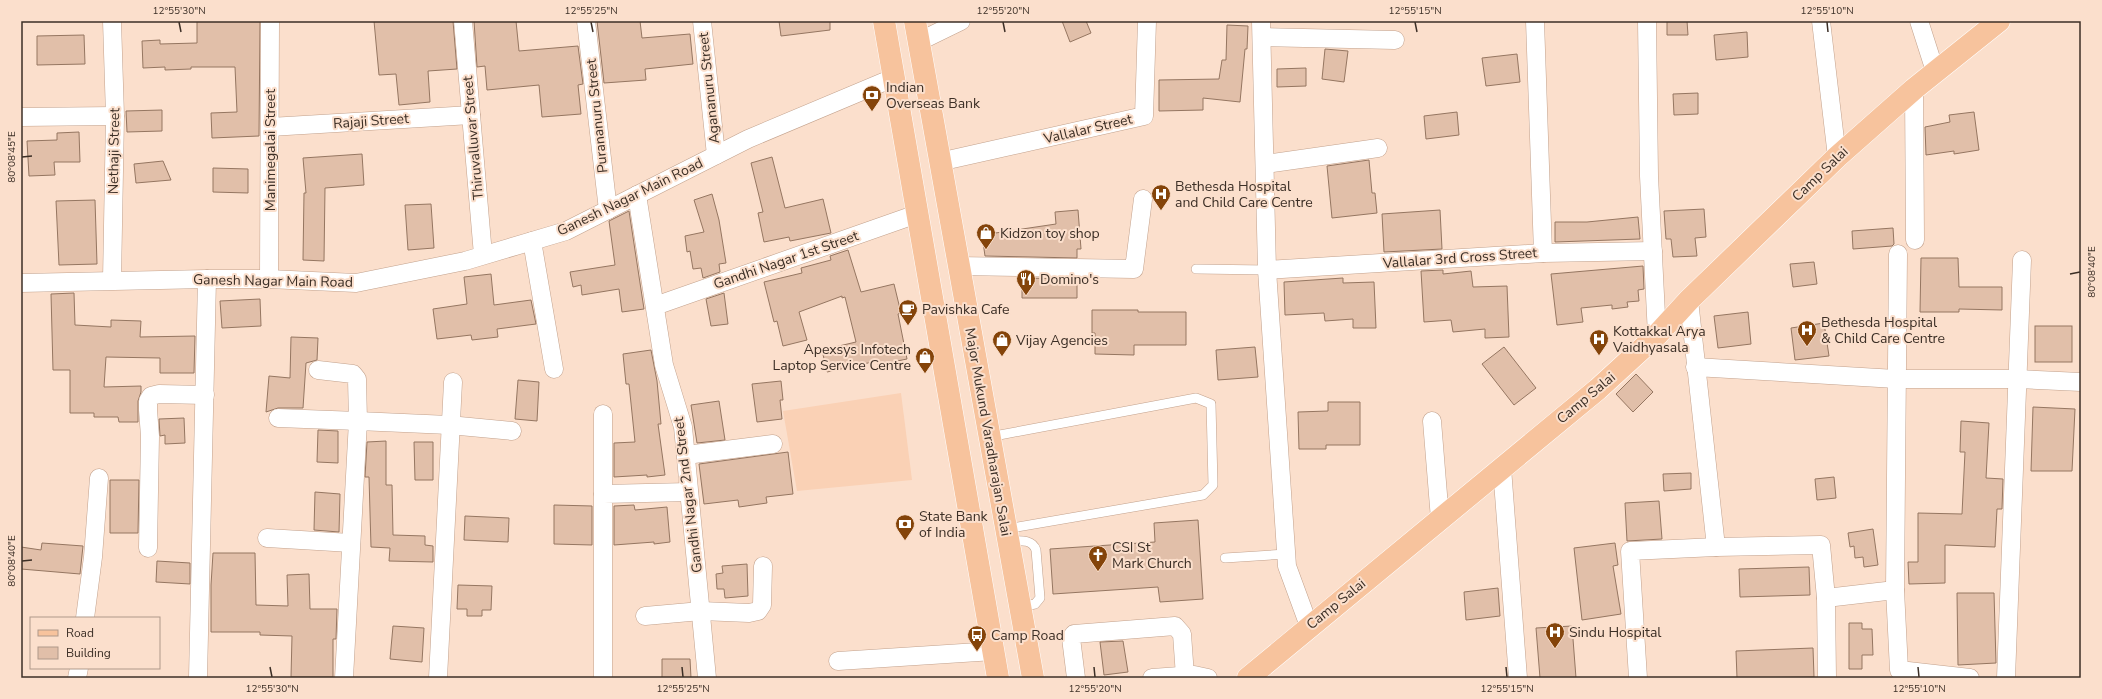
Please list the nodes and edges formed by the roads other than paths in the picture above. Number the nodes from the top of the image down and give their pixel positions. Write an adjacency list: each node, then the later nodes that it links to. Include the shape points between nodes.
1 (112, 21): 21 (street, Nethaji Street)
2 (270, 21): 23 (street, Manimegalai Street)
3 (463, 21): 20 (street, Thiruvalluvar Street)
4 (586, 21): 31 (street, Purananuru Street)
5 (702, 21): 25 (street, Agananuru Street)
6 (884, 21): 18 (main road)
7 (961, 21): 15 (street)
8 (1147, 21): 27 (street, Vallalar Street, via 1144,116)
9 (1535, 21): 36 (street)
10 (1647, 21): 35 (street, via 1649,176)
11 (1821, 21): 26 (street)
12 (1920, 21): 17 (street)
13 (1999, 21): 17 (main road, Camp Salai)
14 (1262, 29): 16 (street); 28 (street)
15 (916, 31): 27 (main road, Major Mukund Varadharajan Salai)
16 (1395, 40)
17 (1935, 71): 19 (main road, Camp Salai)
18 (893, 78): 25 (street, Ganesh Nagar Main Road); 32 (main road)
19 (1914, 89): 26 (main road, Camp Salai); 33 (street)
20 (471, 115): 23 (street, Rajaji Street); 38 (street, Thiruvalluvar Street)
21 (115, 116): 22 (street); 45 (street, Nethaji Street)
22 (21, 117)
23 (270, 127): 44 (street, Manimegalai Street)
24 (1378, 148): 28 (street)
25 (716, 155): 29 (street, Ganesh Nagar Main Road)
26 (1837, 157): 47 (main road, Camp Salai)
27 (939, 162): 40 (main road, Major Mukund Varadharajan Salai)
28 (1265, 164): 42 (street)
29 (637, 195): 31 (street, Ganesh Nagar Main Road); 48 (street, Gandhi Nagar 2nd Street)
30 (1143, 200): 40 (street, via 1134,269)
31 (608, 210): 34 (street, Ganesh Nagar Main Road, via 566,232)
32 (917, 214): 48 (street, Gandhi Nagar 1st Street); 86 (main road)
33 (1915, 240)
34 (532, 241): 38 (street, Ganesh Nagar Main Road); 51 (street)
35 (1653, 251): 36 (street, Vallalar 3rd Cross Street); 49 (street)
36 (1543, 253): 42 (street, Vallalar 3rd Cross Street)
37 (1898, 254): 53 (street)
38 (483, 255): 44 (street, Ganesh Nagar Main Road, via 356,283)
39 (2022, 260): 54 (street)
40 (958, 266): 64 (main road, Major Mukund Varadharajan Salai)
41 (1196, 269): 42 (lane)
42 (1268, 270): 77 (street)
43 (207, 279): 44 (street, Ganesh Nagar Main Road); 45 (street, Ganesh Nagar Main Road); 57 (street)
44 (269, 279)
45 (112, 280): 46 (street, Ganesh Nagar Main Road)
46 (21, 283)
47 (1689, 300): 49 (main road, Camp Salai); 50 (street)
48 (655, 306): 66 (street, Gandhi Nagar 2nd Street, via 664,364 683,426)
49 (1657, 335): 67 (main road, Camp Salai, via 1598,389)
50 (1695, 367): 53 (street); 76 (street)
51 (554, 369)
52 (318, 370): 60 (street, via 354,374 357,379)
53 (1896, 379): 54 (street); 80 (street)
54 (2017, 379): 56 (street); 104 (street)
55 (452, 382): 62 (street)
56 (2081, 382)
57 (205, 394): 75 (street, via 159,394 151,396 148,401); 90 (street)
58 (603, 414): 70 (street)
59 (278, 418): 60 (street)
60 (358, 421): 62 (street); 74 (street)
61 (1432, 421): 71 (street)
62 (449, 425): 63 (street); 92 (street)
63 (512, 431)
64 (989, 437): 72 (main road, Major Mukund Varadharajan Salai); 72 (lane, via 1196,398 1211,404 1213,485 1203,494)
65 (773, 444): 66 (street)
66 (686, 455): 69 (street, Gandhi Nagar 2nd Street)
67 (1502, 468): 71 (main road, Camp Salai); 100 (street)
68 (100, 478): 84 (street)
69 (689, 492): 70 (street); 82 (street, Gandhi Nagar 2nd Street)
70 (603, 494): 93 (street)
71 (1440, 519): 85 (main road, Camp Salai)
72 (1007, 535): 96 (main road, Major Mukund Varadharajan Salai)
73 (267, 538): 74 (street)
74 (351, 543): 91 (street)
75 (148, 548)
76 (1716, 548): 81 (street, via 1821,545); 101 (street, via 1630,551)
77 (1286, 554): 78 (lane); 85 (street, via 1287,566)
78 (1225, 558)
79 (763, 566): 82 (street, via 762,605 758,612)
80 (1895, 590): 81 (street); 103 (street, via 1899,670)
81 (1826, 598): 102 (street)
82 (701, 611): 83 (street); 94 (street, Gandhi Nagar 2nd Street)
83 (645, 616)
84 (85, 617)
85 (1310, 626): 89 (main road, Camp Salai)
86 (994, 651): 87 (street); 95 (main road)
87 (838, 661)
88 (1185, 676): 97 (street, via 1182,634 1175,626 1074,634 1071,638); 98 (street); 99 (street, via 1199,675)
89 (1253, 676)
90 (198, 678)
91 (344, 678)
92 (438, 678)
93 (604, 678)
94 (707, 678)
95 (998, 678)
96 (1033, 678)
97 (1076, 678)
98 (1152, 678)
99 (1208, 678)
100 (1518, 678)
101 (1638, 678)
102 (1827, 678)
103 (1970, 678)
104 (2006, 678)

